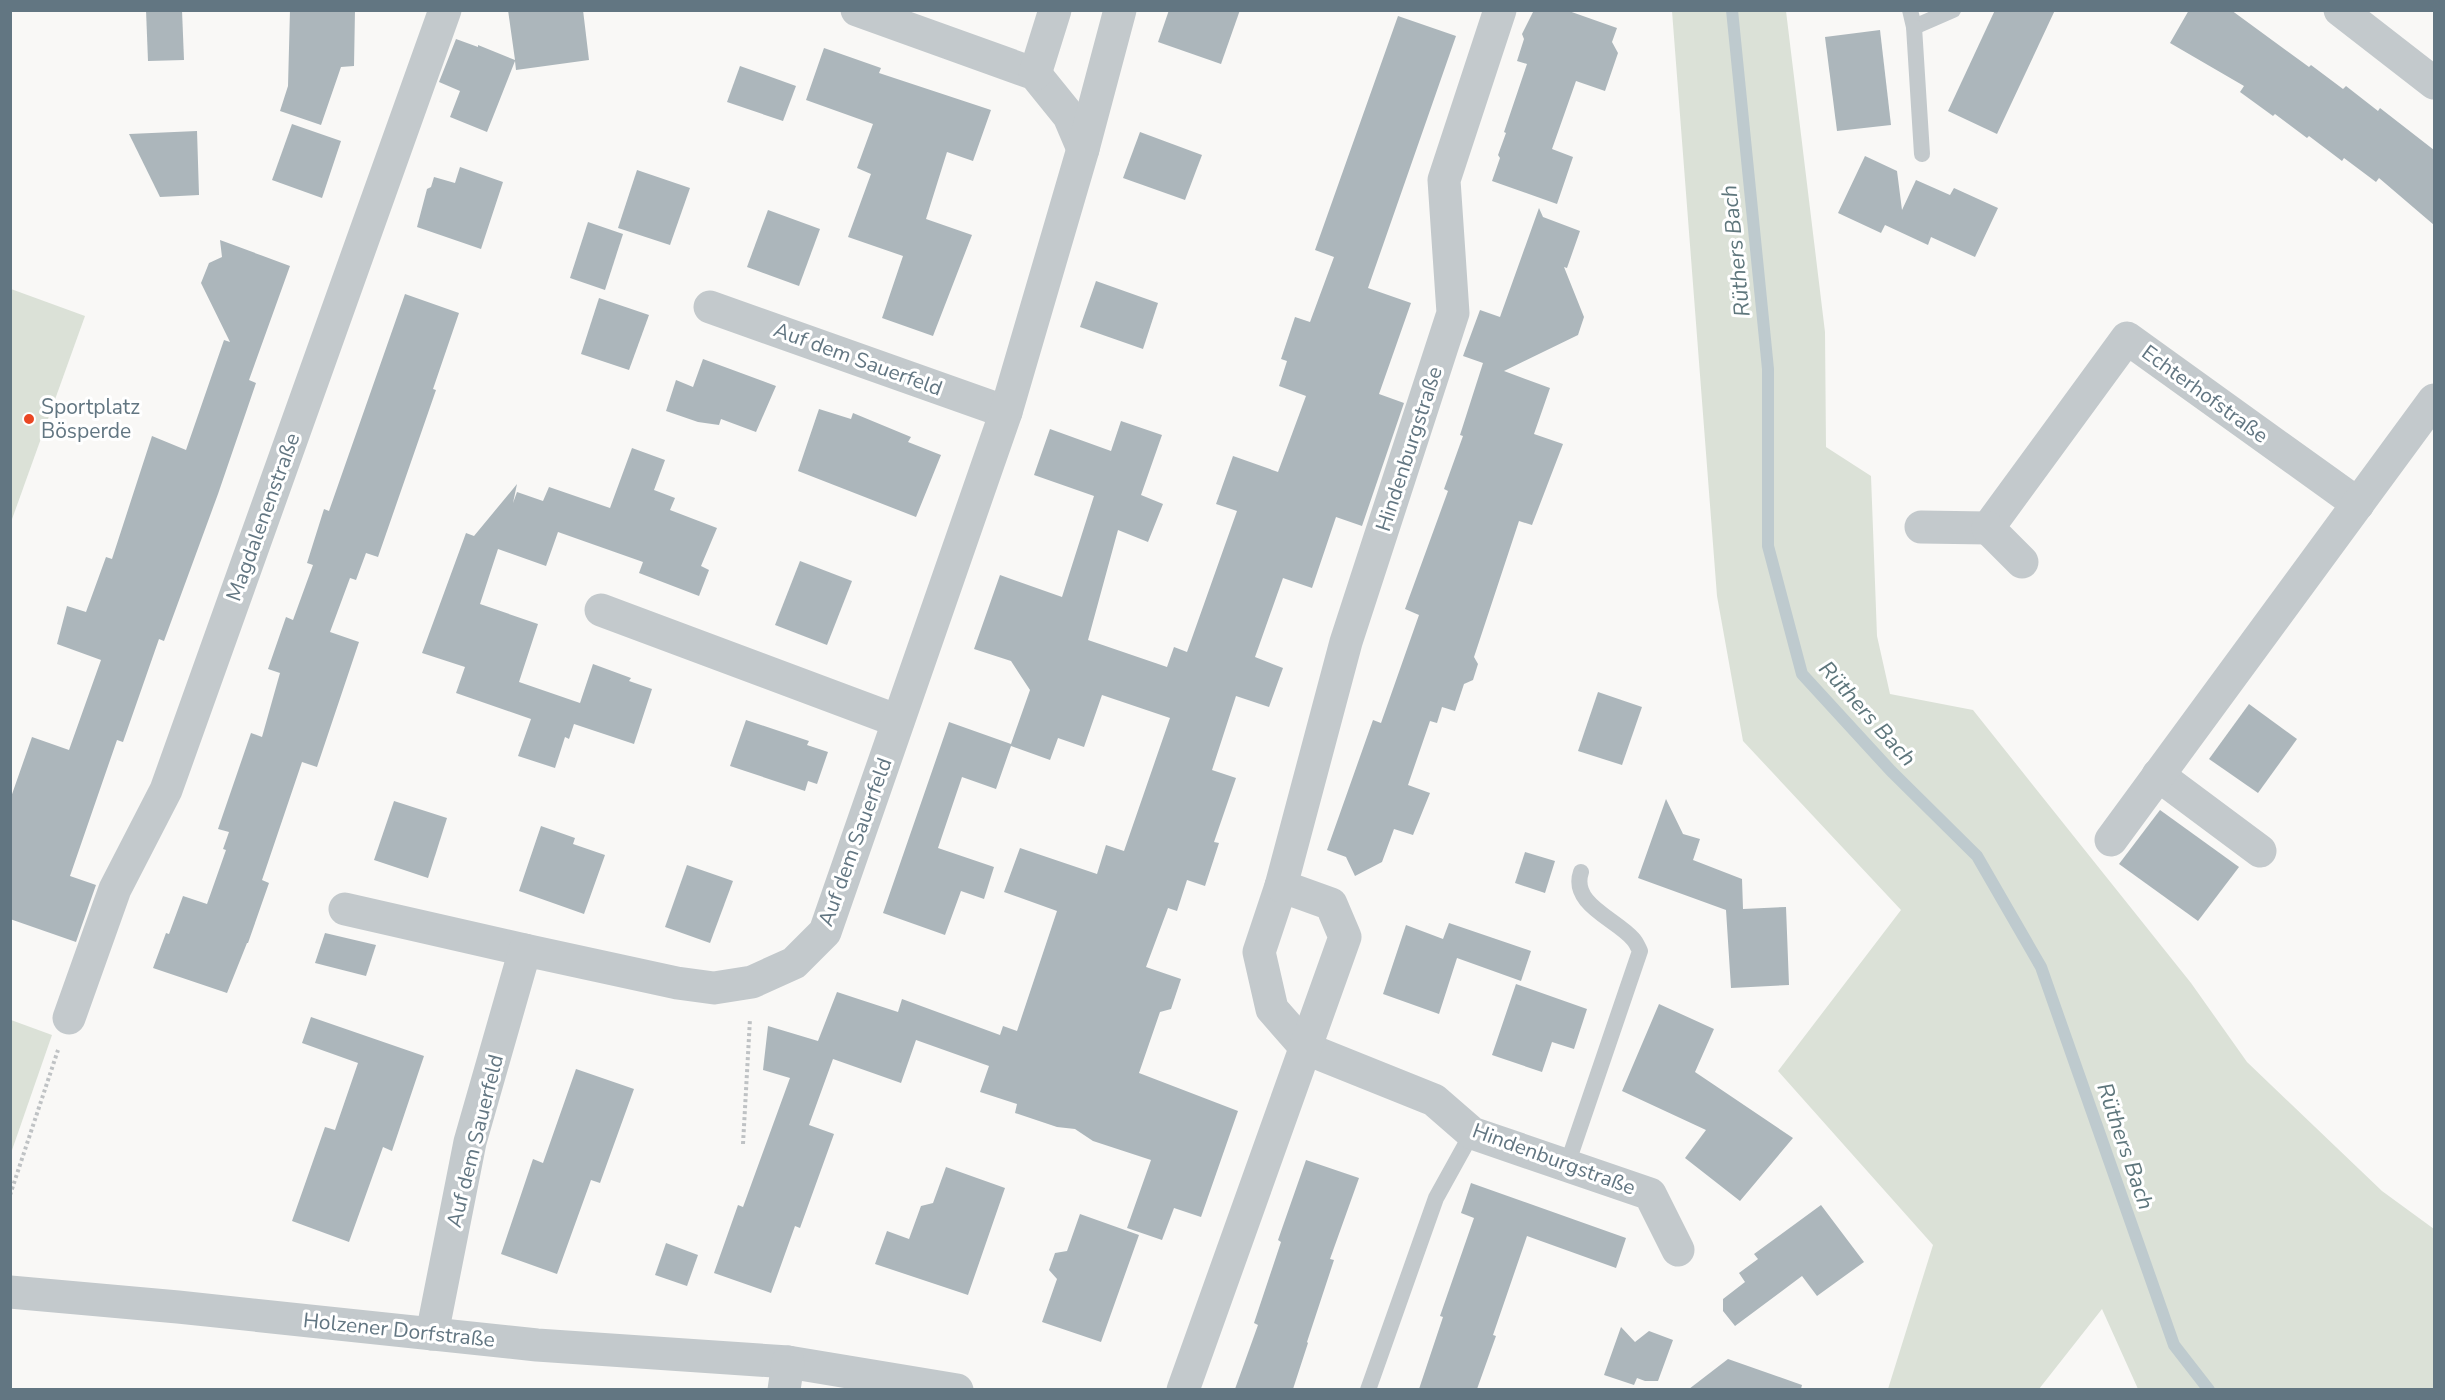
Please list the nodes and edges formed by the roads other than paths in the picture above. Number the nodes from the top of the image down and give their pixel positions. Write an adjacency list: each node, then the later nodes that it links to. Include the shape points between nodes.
1 (445, 10): 29 (street, Magdalenenstraße, via 166,790 115,889)
2 (857, 10): 9 (street)
3 (1055, 10): 9 (street)
4 (1120, 10): 11 (street, Auf dem Sauerfeld)
5 (1500, 10): 26 (street, Hindenburgstraße, via 1444,180 1453,313 1346,642)
6 (1953, 10): 8 (lane)
7 (2340, 10): 10 (street)
8 (1912, 19): 12 (lane)
9 (1035, 74): 11 (street, via 1069,116)
10 (2434, 83)
11 (1083, 149): 15 (street, Auf dem Sauerfeld)
12 (1922, 154)
13 (710, 307): 15 (street, Auf dem Sauerfeld)
14 (2434, 400): 16 (street)
15 (1006, 412): 21 (street, Auf dem Sauerfeld)
16 (2358, 504): 18 (street, Echterhofstraße, via 2127,338); 22 (street)
17 (1921, 527): 18 (street)
18 (1988, 528): 19 (street)
19 (2022, 562)
20 (601, 610): 21 (street)
21 (898, 721): 28 (street, Auf dem Sauerfeld, via 825,932 794,963 752,982 714,988)
22 (2158, 775): 23 (street); 24 (street)
23 (2111, 840)
24 (2260, 851)
25 (1581, 872): 32 (lane, via 1580,892 1634,939 1640,951)
26 (1281, 886): 30 (street, Hindenburgstraße, via 1258,952 1272,1009); 30 (street, via 1331,904 1346,937)
27 (345, 909): 28 (street, Auf dem Sauerfeld)
28 (525, 950): 35 (street, Auf dem Sauerfeld, via 470,1142)
29 (69, 1018)
30 (1307, 1049): 31 (street, Hindenburgstraße, via 1434,1100); 38 (street)
31 (1472, 1133): 32 (street, Hindenburgstraße); 39 (lane, via 1436,1198)
32 (1567, 1165): 33 (street, Hindenburgstraße, via 1650,1194)
33 (1678, 1250)
34 (10, 1292): 35 (street, Holzener Dorfstraße)
35 (432, 1334): 36 (street, Holzener Dorfstraße)
36 (786, 1376): 37 (street, Holzener Dorfstraße)
37 (957, 1389)
38 (1183, 1389)
39 (1368, 1389)

